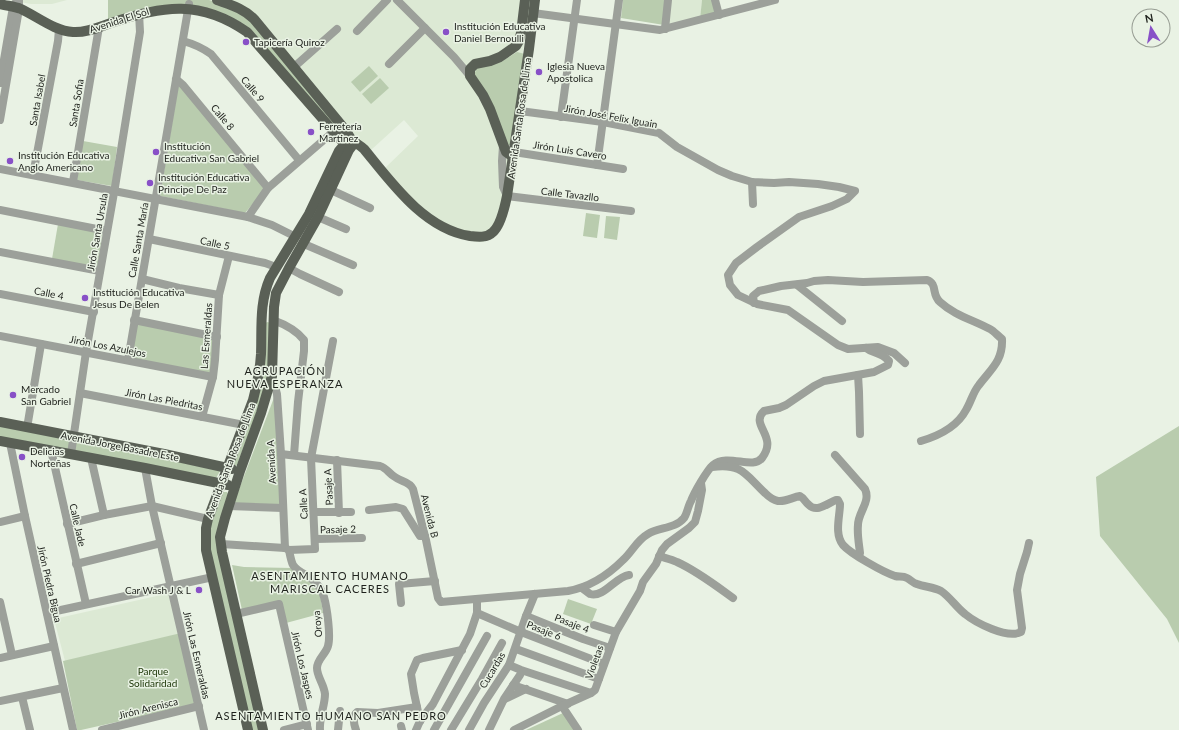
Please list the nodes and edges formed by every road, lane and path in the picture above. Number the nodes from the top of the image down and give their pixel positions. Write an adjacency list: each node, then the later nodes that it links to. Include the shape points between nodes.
1 (216, 0): 14 (main road, Avenida El Sol)
2 (387, 0): 25 (street)
3 (397, 0): 22 (street)
4 (525, 0): 29 (main road, Avenida Santa Rosa de Lima, via 521,33 516,46 500,57)
5 (535, 0): 16 (main road, Avenida Santa Rosa de Lima)
6 (577, 0): 18 (street)
7 (619, 0): 19 (street)
8 (668, 0): 24 (street)
9 (715, 0): 17 (street)
10 (775, 0): 17 (street)
11 (0, 4): 12 (main road, Avenida El Sol)
12 (17, 4): 21 (main road, Avenida El Sol); 27 (street)
13 (189, 4): 15 (main road, Avenida El Sol, via 165,6); 26 (street, Calle Santa María); 39 (main road, Avenida El Sol, via 221,13 239,24)
14 (239, 4): 31 (main road, Avenida El Sol)
15 (139, 13): 20 (main road, Avenida El Sol); 52 (street, Jirón Santa Ursula, via 140,32)
16 (533, 13): 18 (street); 35 (main road, Avenida Santa Rosa de Lima)
17 (720, 15): 24 (street)
18 (574, 18): 19 (street); 36 (street)
19 (616, 23): 24 (street); 38 (street)
20 (99, 27): 21 (main road, Avenida El Sol, via 80,32); 48 (street, Santa Sofia)
21 (59, 28): 47 (street, Santa Isabel)
22 (425, 28): 28 (street); 30 (street)
23 (336, 29): 31 (street)
24 (665, 29)
25 (357, 31)
26 (183, 41): 33 (street, Calle Santa María); 43 (street, Calle 9, via 198,46 210,54)
27 (5, 51): 34 (street); 37 (street)
28 (454, 57): 29 (street, via 462,61); 32 (street)
29 (479, 63): 32 (main road, via 470,69)
30 (389, 64)
31 (294, 67): 40 (main road, Avenida El Sol, via 347,132)
32 (470, 76): 41 (main road, via 490,109)
33 (176, 79): 50 (street, Calle 8); 54 (street, Calle Santa María)
34 (0, 83)
35 (520, 111): 36 (street, Jirón José Felix Iguain); 42 (main road, Avenida Santa Rosa de Lima)
36 (561, 117): 38 (street, Jirón José Felix Iguain)
37 (0, 120)
38 (603, 122): 44 (street); 49 (street, Jirón José Felix Iguain, via 659,133 677,147 718,170)
39 (333, 132): 40 (main road, Avenida El Sol); 43 (street)
40 (348, 143): 51 (main road, Avenida Santa Rosa de Lima); 63 (main road, Avenida El Sol, via 362,146 404,197 430,219 467,236 486,236); 65 (main road, Avenida Santa Rosa de Lima, via 339,151)
41 (503, 146): 42 (main road, via 506,152); 53 (street, via 503,187)
42 (513, 154): 44 (street, Jirón Luis Cavero); 53 (main road, Avenida Santa Rosa de Lima)
43 (299, 160): 50 (street)
44 (597, 165): 46 (street, Jirón Luis Cavero)
45 (0, 169): 47 (street)
46 (624, 169)
47 (33, 175): 48 (street)
48 (73, 182): 52 (street)
49 (752, 182): 55 (street); 77 (street, Jirón José Felix Iguain, via 818,184 855,191 846,199 799,218 736,263 728,275 730,285 738,295)
50 (268, 188): 59 (street)
51 (331, 190): 56 (street); 60 (main road, Avenida Santa Rosa de Lima)
52 (114, 191): 54 (street); 62 (street, Jirón Santa Ursula)
53 (508, 196): 58 (street, Calle Tavazllo); 63 (main road, Avenida Santa Rosa de Lima, via 498,226)
54 (155, 198): 59 (street); 64 (street, Calle Santa María)
55 (753, 204)
56 (370, 208)
57 (0, 210): 62 (street)
58 (631, 211)
59 (248, 217): 65 (street, via 262,221)
60 (318, 217): 61 (street); 65 (main road, Avenida Santa Rosa de Lima)
61 (346, 229)
62 (107, 231): 71 (street, Jirón Santa Ursula)
63 (493, 232)
64 (149, 239): 67 (street, Calle 5); 72 (street, Calle Santa María)
65 (300, 241): 68 (street); 69 (main road, Avenida Santa Rosa de Lima); 70 (main road, Avenida Santa Rosa de Lima)
66 (0, 252): 71 (street)
67 (229, 256): 69 (street, Calle 5); 76 (street, Las Esmeraldas)
68 (353, 265)
69 (276, 267): 81 (main road, Avenida Santa Rosa de Lima, via 265,289)
70 (289, 268): 74 (street); 80 (main road, Avenida Santa Rosa de Lima, via 276,293)
71 (100, 271): 78 (street, Jirón Santa Ursula)
72 (142, 279): 76 (street); 79 (street, Calle Santa María)
73 (797, 285): 77 (street, via 759,291 753,296); 82 (street); 101 (street, via 828,280 927,280 934,285 936,298 940,303 957,314 991,329 1002,339 999,358 977,387 965,412 951,427)
74 (339, 292)
75 (0, 294): 78 (street, Calle 4)
76 (219, 295): 84 (street, Las Esmeraldas)
77 (754, 303): 87 (street, via 788,310 838,345 848,349)
78 (94, 312): 88 (street, Jirón Santa Ursula)
79 (134, 320): 84 (street); 89 (street, Calle Santa María)
80 (273, 320): 81 (main road); 92 (main road, Avenida Santa Rosa de Lima); 107 (street, via 281,322 304,340)
81 (261, 321): 97 (main road, Avenida Santa Rosa de Lima, via 258,385)
82 (842, 321)
83 (0, 336): 86 (street, Jirón Los Azulejos)
84 (217, 337): 93 (street, Las Esmeraldas)
85 (333, 341): 109 (street, Calle A)
86 (41, 344): 88 (street, Jirón Los Azulejos); 98 (street)
87 (866, 348): 90 (street, via 878,347 894,353); 91 (street, via 885,356 889,364 874,372)
88 (86, 352): 89 (street, Jirón Los Azulejos); 94 (street, Jirón Santa Ursula)
89 (128, 360): 93 (street, Jirón Los Azulejos)
90 (905, 363)
91 (858, 375): 99 (street); 111 (street, via 824,381 786,405 762,412 760,422 768,445 760,460 753,463 726,460)
92 (272, 376): 105 (street, Avenida A, via 277,394); 114 (main road, Avenida Santa Rosa de Lima)
93 (213, 377): 95 (street, Las Esmeraldas)
94 (80, 393): 95 (street, Jirón Las Piedritas); 100 (street, Jirón Santa Ursula)
95 (202, 417): 97 (street, Jirón Las Piedritas)
96 (0, 422): 98 (main road, Avenida Jorge Basadre Este)
97 (244, 425): 113 (main road, Avenida Santa Rosa de Lima)
98 (27, 428): 100 (main road, Avenida Jorge Basadre Este)
99 (860, 434)
100 (74, 436): 104 (street, Jirón Santa Ursula); 113 (main road, Avenida Jorge Basadre Este)
101 (921, 441)
102 (5, 442): 103 (main road, Avenida Jorge Basadre Este); 126 (street, Jirón Piedra Bigua)
103 (51, 450): 104 (main road, Avenida Jorge Basadre Este); 129 (street, Calle Jade)
104 (71, 454): 108 (main road, Avenida Jorge Basadre Este)
105 (281, 454): 107 (street, Avenida B); 120 (street, Avenida A)
106 (835, 455): 138 (street, via 867,494 858,524)
107 (294, 456): 109 (street, Avenida B)
108 (91, 458): 112 (main road, Avenida Jorge Basadre Este); 125 (street)
109 (311, 458): 110 (street, Avenida B); 122 (street, Calle A)
110 (336, 460): 124 (street, Pasaje A); 130 (street, Avenida B, via 382,466 394,477 409,484 413,489)
111 (711, 467): 116 (street); 138 (street, via 728,466 739,469 769,497 777,501 800,496 815,508 838,500 839,538 844,546)
112 (145, 468): 115 (main road, Avenida Jorge Basadre Este); 118 (street, Jirón Las Esmeraldas)
113 (227, 468): 114 (main road, Avenida Jorge Basadre Este); 115 (main road, Avenida Santa Rosa de Lima)
114 (240, 471): 117 (main road, Avenida Santa Rosa de Lima)
115 (221, 483): 117 (main road, Avenida Jorge Basadre Este); 127 (main road, Avenida Santa Rosa de Lima)
116 (701, 483): 137 (street, Violetas, via 702,490 695,522 667,544); 144 (street, via 684,518 646,535 623,560 598,581)
117 (235, 487): 119 (main road, Avenida Santa Rosa de Lima)
118 (152, 506): 125 (street); 127 (street); 133 (street, Jirón Las Esmeraldas)
119 (229, 506): 120 (street); 135 (main road, Avenida Santa Rosa de Lima, via 220,537)
120 (283, 508): 136 (street, Avenida A)
121 (368, 510): 130 (street, via 403,508 420,536)
122 (314, 512): 124 (street); 132 (street, Calle A)
123 (351, 512): 124 (street)
124 (339, 513)
125 (104, 515): 129 (street)
126 (25, 516): 128 (street); 151 (street, Jirón Piedra Bigua)
127 (208, 520): 141 (main road, Avenida Santa Rosa de Lima, via 206,550)
128 (0, 522)
129 (67, 524): 139 (street, Calle Jade)
130 (425, 536): 142 (street, Avenida B)
131 (362, 538): 132 (street, Pasaje 2)
132 (315, 539): 136 (street, Calle A, via 315,549)
133 (161, 543): 139 (street); 143 (street, Jirón Las Esmeraldas)
134 (1029, 543): 138 (street, via 1018,581 1022,628 1016,634 989,628 965,614 941,591 919,585 906,577 896,576)
135 (221, 544): 136 (street); 153 (main road, Avenida Santa Rosa de Lima)
136 (287, 549): 191 (street, Oroya, via 293,565 319,586 324,597 329,635 328,647 317,668 324,692)
137 (659, 556): 146 (street, via 686,566); 158 (street, Violetas)
138 (859, 556)
139 (76, 564): 149 (street, Calle Jade)
140 (629, 575): 144 (street, via 597,595 590,594)
141 (212, 577): 143 (street); 188 (main road, Avenida Santa Rosa de Lima)
142 (434, 581): 147 (street, Avenida B, via 441,602); 150 (street, via 400,584)
143 (171, 586): 149 (street); 179 (street, Jirón Las Esmeraldas)
144 (582, 588): 145 (street)
145 (535, 594): 147 (street); 155 (street, Cucardas)
146 (733, 598)
147 (477, 599): 152 (street)
148 (0, 602): 154 (street)
149 (86, 604): 151 (street)
150 (401, 604)
151 (47, 613): 161 (street, Jirón Piedra Bigua)
152 (477, 613): 157 (street, Pasaje 6); 164 (street)
153 (236, 614): 183 (street, Jirón Los Jaspes, via 279,604); 189 (main road, Avenida Santa Rosa de Lima)
154 (2, 616): 165 (street)
155 (526, 616): 157 (street, Cucardas); 162 (street, Pasaje 4)
156 (594, 625): 158 (street)
157 (521, 632): 163 (street, Cucardas); 167 (street, Pasaje 6)
158 (616, 632): 162 (street, Violetas)
159 (486, 636): 195 (street)
160 (502, 643): 196 (street)
161 (54, 646): 165 (street); 172 (street, Jirón Piedra Bigua)
162 (610, 648): 167 (street, Violetas)
163 (516, 649): 168 (street, Cucardas); 170 (street)
164 (462, 650): 180 (street, via 417,660 411,674); 182 (street)
165 (12, 655): 166 (street)
166 (0, 658)
167 (604, 664): 170 (street, Violetas)
168 (509, 665): 174 (street); 197 (street, Cucardas)
169 (520, 675): 171 (street)
170 (599, 679): 174 (street, Violetas)
171 (513, 685): 173 (street); 176 (street)
172 (63, 688): 175 (street); 185 (street, Jirón Piedra Bigua)
173 (526, 689): 176 (street); 178 (street)
174 (591, 693): 178 (street, Violetas)
175 (22, 697): 177 (street); 184 (street)
176 (504, 699): 198 (street)
177 (0, 701)
178 (565, 705): 199 (street, Violetas); 200 (street)
179 (199, 706): 186 (street, Jirón Arenisca); 187 (street, Jirón Las Esmeraldas)
180 (417, 707): 182 (street); 193 (street, via 378,713 355,713)
181 (340, 712): 192 (street)
182 (420, 721): 194 (street)
183 (307, 727): 190 (street)
184 (30, 730)
185 (73, 730)
186 (102, 730)
187 (204, 730)
188 (248, 730)
189 (263, 730)
190 (284, 730)
191 (320, 730)
192 (338, 730)
193 (356, 730)
194 (416, 730)
195 (434, 730)
196 (451, 730)
197 (468, 730)
198 (489, 730)
199 (514, 730)
200 (578, 730)

